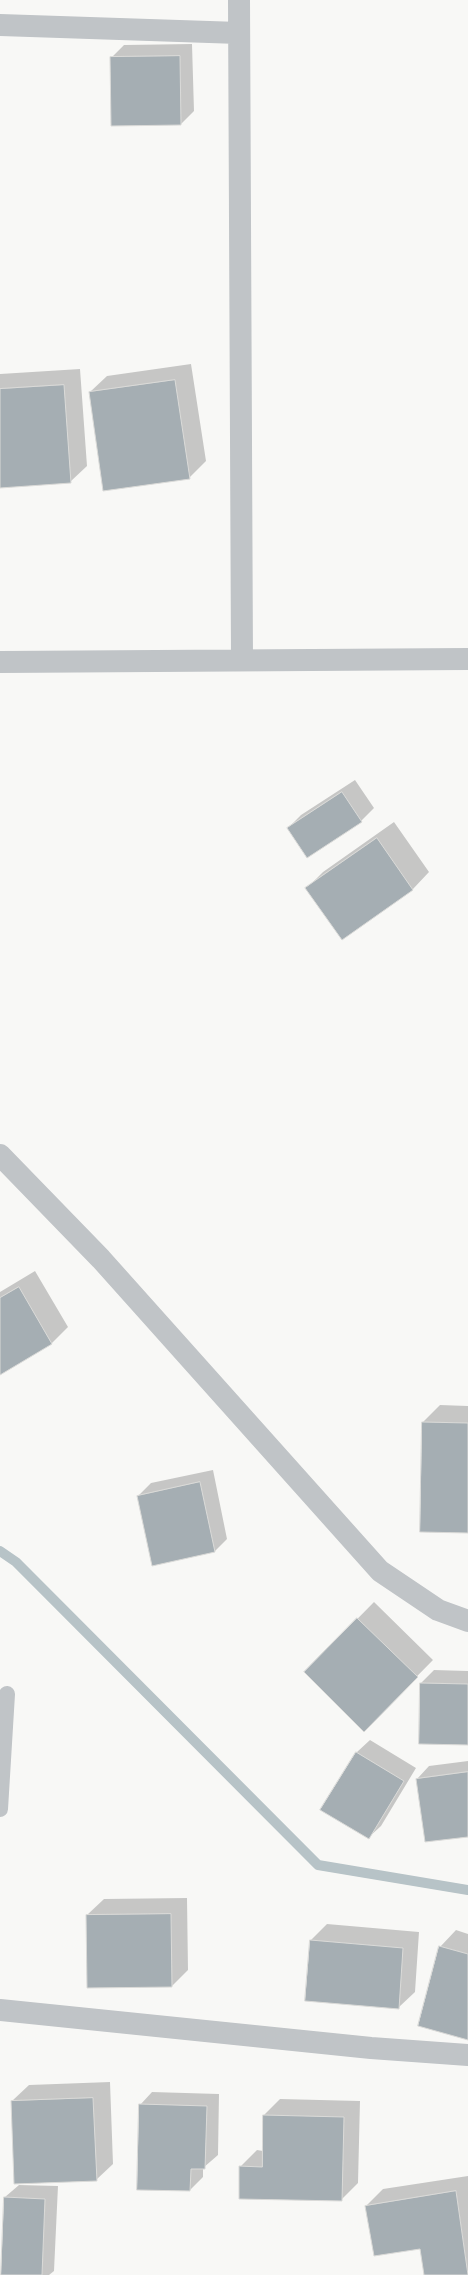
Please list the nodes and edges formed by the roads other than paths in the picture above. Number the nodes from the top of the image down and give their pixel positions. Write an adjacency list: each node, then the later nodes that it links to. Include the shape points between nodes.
1 (239, 0): 3 (street)
2 (0, 25): 3 (street)
3 (239, 33): 4 (street)
4 (242, 659): 5 (street); 6 (street)
5 (468, 659)
6 (0, 662)
7 (0, 1155): 8 (street, via 101,1259 380,1571 438,1610)
8 (468, 1621)
9 (7, 1694): 10 (lane)
10 (0, 1809)
11 (0, 2010): 12 (street)
12 (468, 2056)

